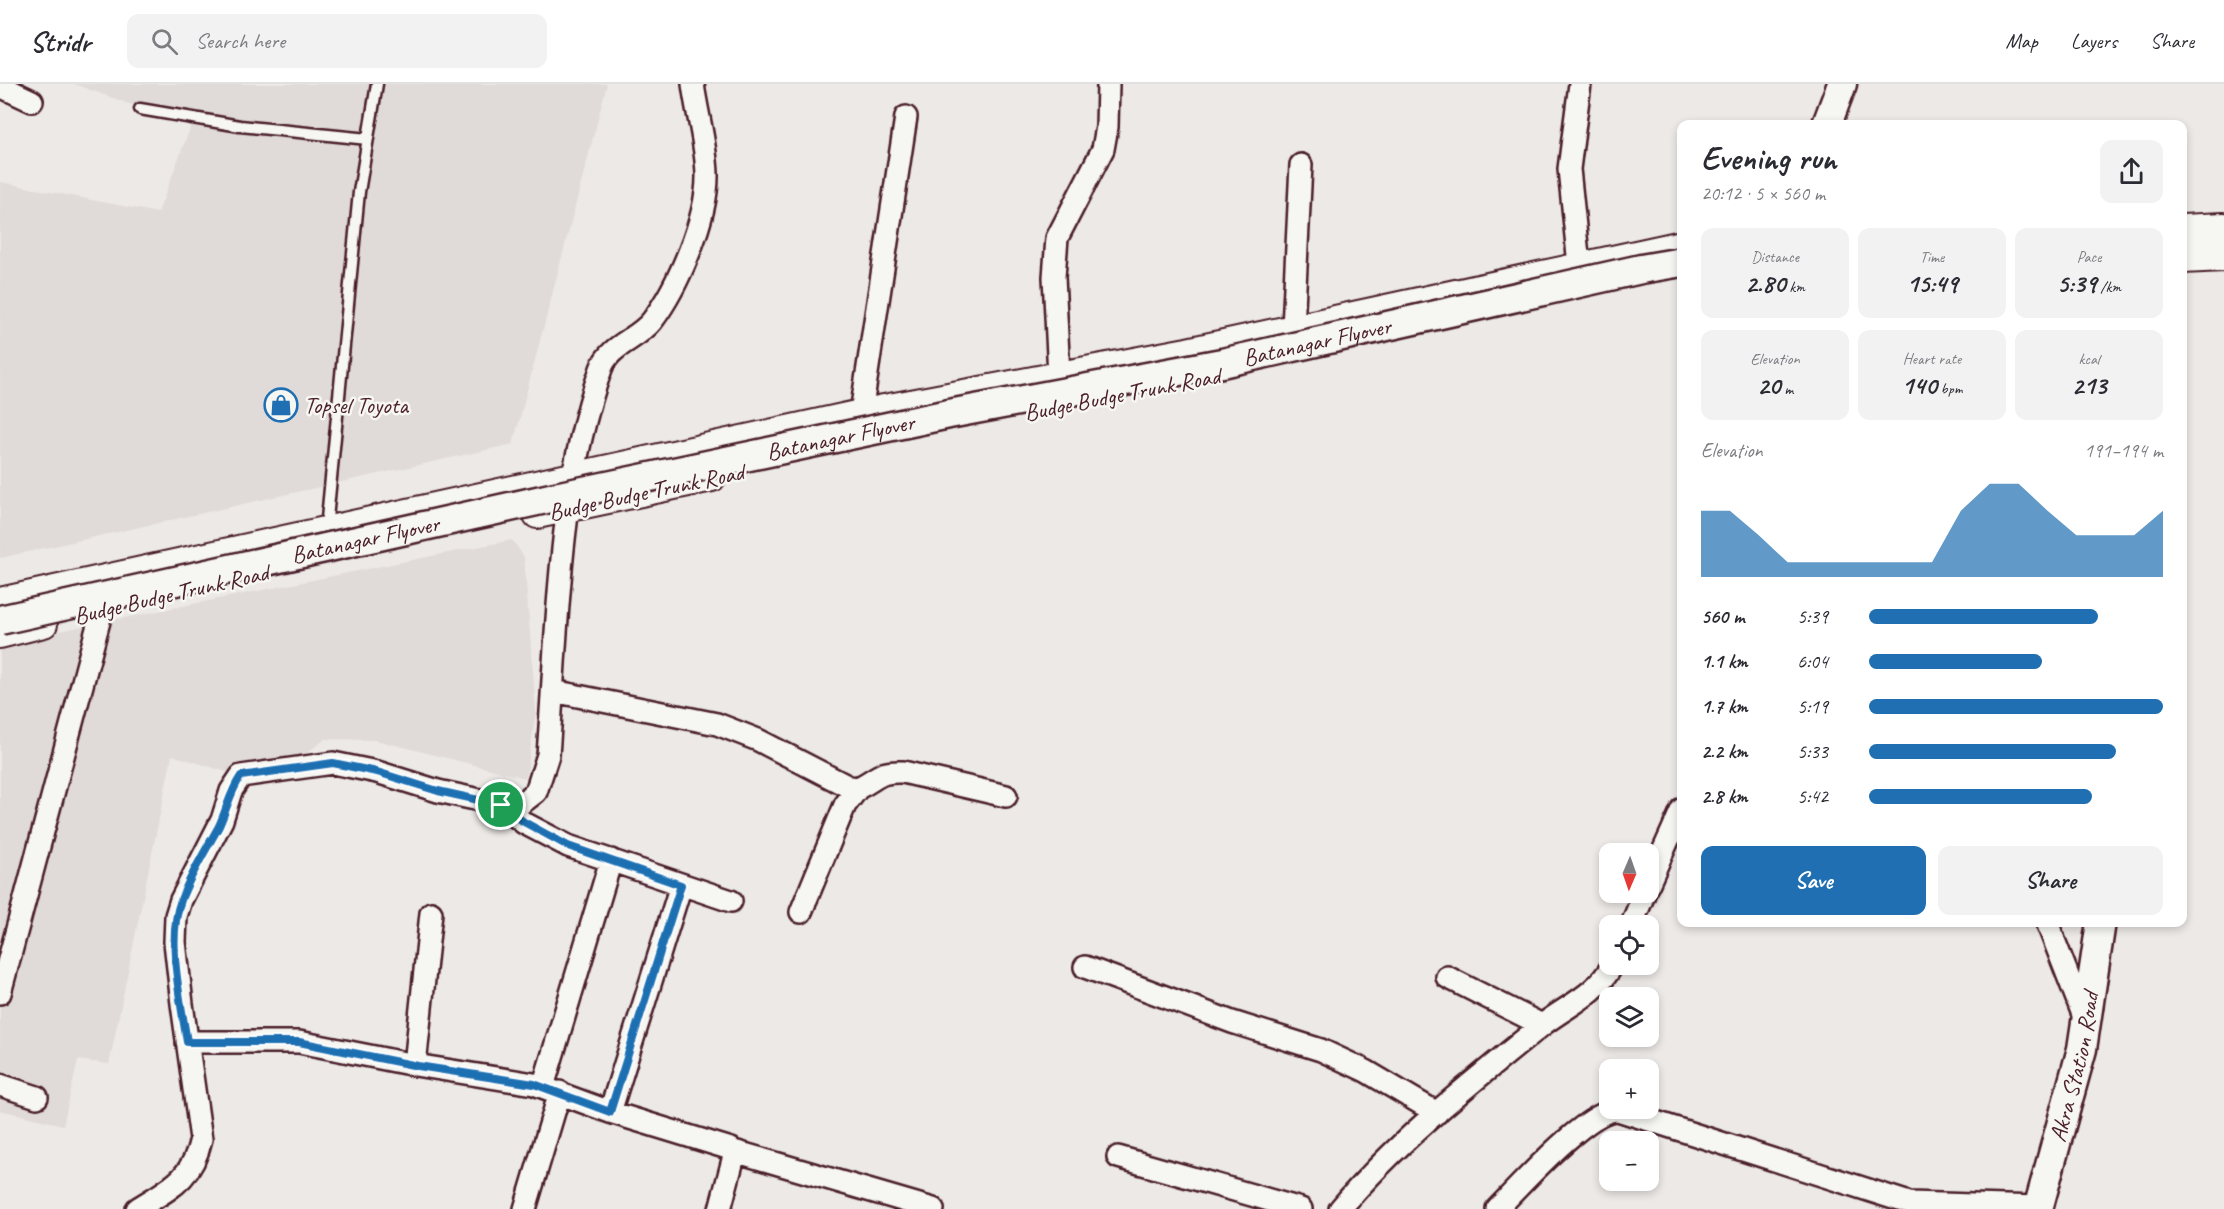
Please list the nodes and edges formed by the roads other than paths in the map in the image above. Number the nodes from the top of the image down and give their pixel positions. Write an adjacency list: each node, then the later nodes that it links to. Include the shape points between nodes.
1 (377, 84): 11 (lane)
2 (693, 84): 26 (street, via 707,177 687,258 670,297 650,323 607,356 592,395)
3 (1108, 84): 24 (street, via 1103,149 1057,238 1054,277)
4 (1580, 84): 21 (street, via 1569,169)
5 (1842, 84): 10 (main road)
6 (0, 86): 7 (street)
7 (32, 101)
8 (140, 109): 11 (lane, via 240,126)
9 (906, 117): 25 (street)
10 (1828, 120)
11 (368, 138): 28 (lane, via 359,192)
12 (1301, 165): 23 (street)
13 (2224, 226): 14 (street)
14 (2187, 228)
15 (2224, 244): 17 (main road)
16 (1677, 245): 21 (street, Budge Budge Trunk Road)
17 (2187, 246)
18 (2224, 258): 19 (street)
19 (2187, 260)
20 (1677, 263): 31 (main road, Batanagar Flyover, bridge, via 1222,363 949,414 532,502)
21 (1579, 265): 23 (street, Budge Budge Trunk Road)
22 (1677, 277): 27 (street, Budge Budge Trunk Road, via 1538,304 1309,357 942,429)
23 (1293, 328): 24 (street, Budge Budge Trunk Road)
24 (1059, 375): 25 (street, Budge Budge Trunk Road)
25 (861, 413): 26 (street, Budge Budge Trunk Road)
26 (573, 475): 27 (street); 28 (street, Budge Budge Trunk Road)
27 (566, 509): 30 (street, Budge Budge Trunk Road); 33 (street)
28 (326, 529): 29 (street, Budge Budge Trunk Road)
29 (0, 601)
30 (102, 610): 32 (street, Budge Budge Trunk Road); 49 (street)
31 (0, 620)
32 (0, 635)
33 (553, 691): 34 (street, via 717,724); 36 (street, via 548,755 536,792 523,802)
34 (858, 788): 35 (street, via 886,772 903,772); 42 (street, via 845,805)
35 (1006, 796)
36 (501, 805): 38 (street, via 568,846); 52 (street, via 333,763 241,776 176,916 175,942)
37 (1677, 819): 39 (street)
38 (611, 860): 40 (street); 55 (street)
39 (1659, 860)
40 (681, 885): 41 (street); 57 (street)
41 (731, 901)
42 (801, 912)
43 (431, 913): 53 (street)
44 (2049, 927): 50 (street)
45 (2100, 927): 50 (main road, Akra Station Road)
46 (1085, 967): 58 (street, via 1232,1022 1321,1050 1366,1071)
47 (1606, 975): 51 (street, via 1599,987)
48 (1447, 977): 51 (street)
49 (0, 993)
50 (2086, 1023): 61 (main road, Akra Station Road)
51 (1542, 1025): 58 (street)
52 (187, 1042): 53 (street, via 299,1042); 62 (street, via 201,1139 196,1159 183,1179)
53 (415, 1065): 55 (street)
54 (0, 1085): 56 (street)
55 (551, 1089): 57 (street); 63 (street)
56 (38, 1097)
57 (610, 1112): 59 (street)
58 (1437, 1113): 67 (street, via 1394,1149)
59 (734, 1151): 64 (street); 65 (street)
60 (1118, 1157): 66 (street)
61 (2038, 1208): 68 (street, via 1909,1203 1608,1110 1576,1131)
62 (137, 1209)
63 (525, 1209)
64 (720, 1209)
65 (933, 1209)
66 (1301, 1209)
67 (1340, 1209)
68 (1497, 1209)

